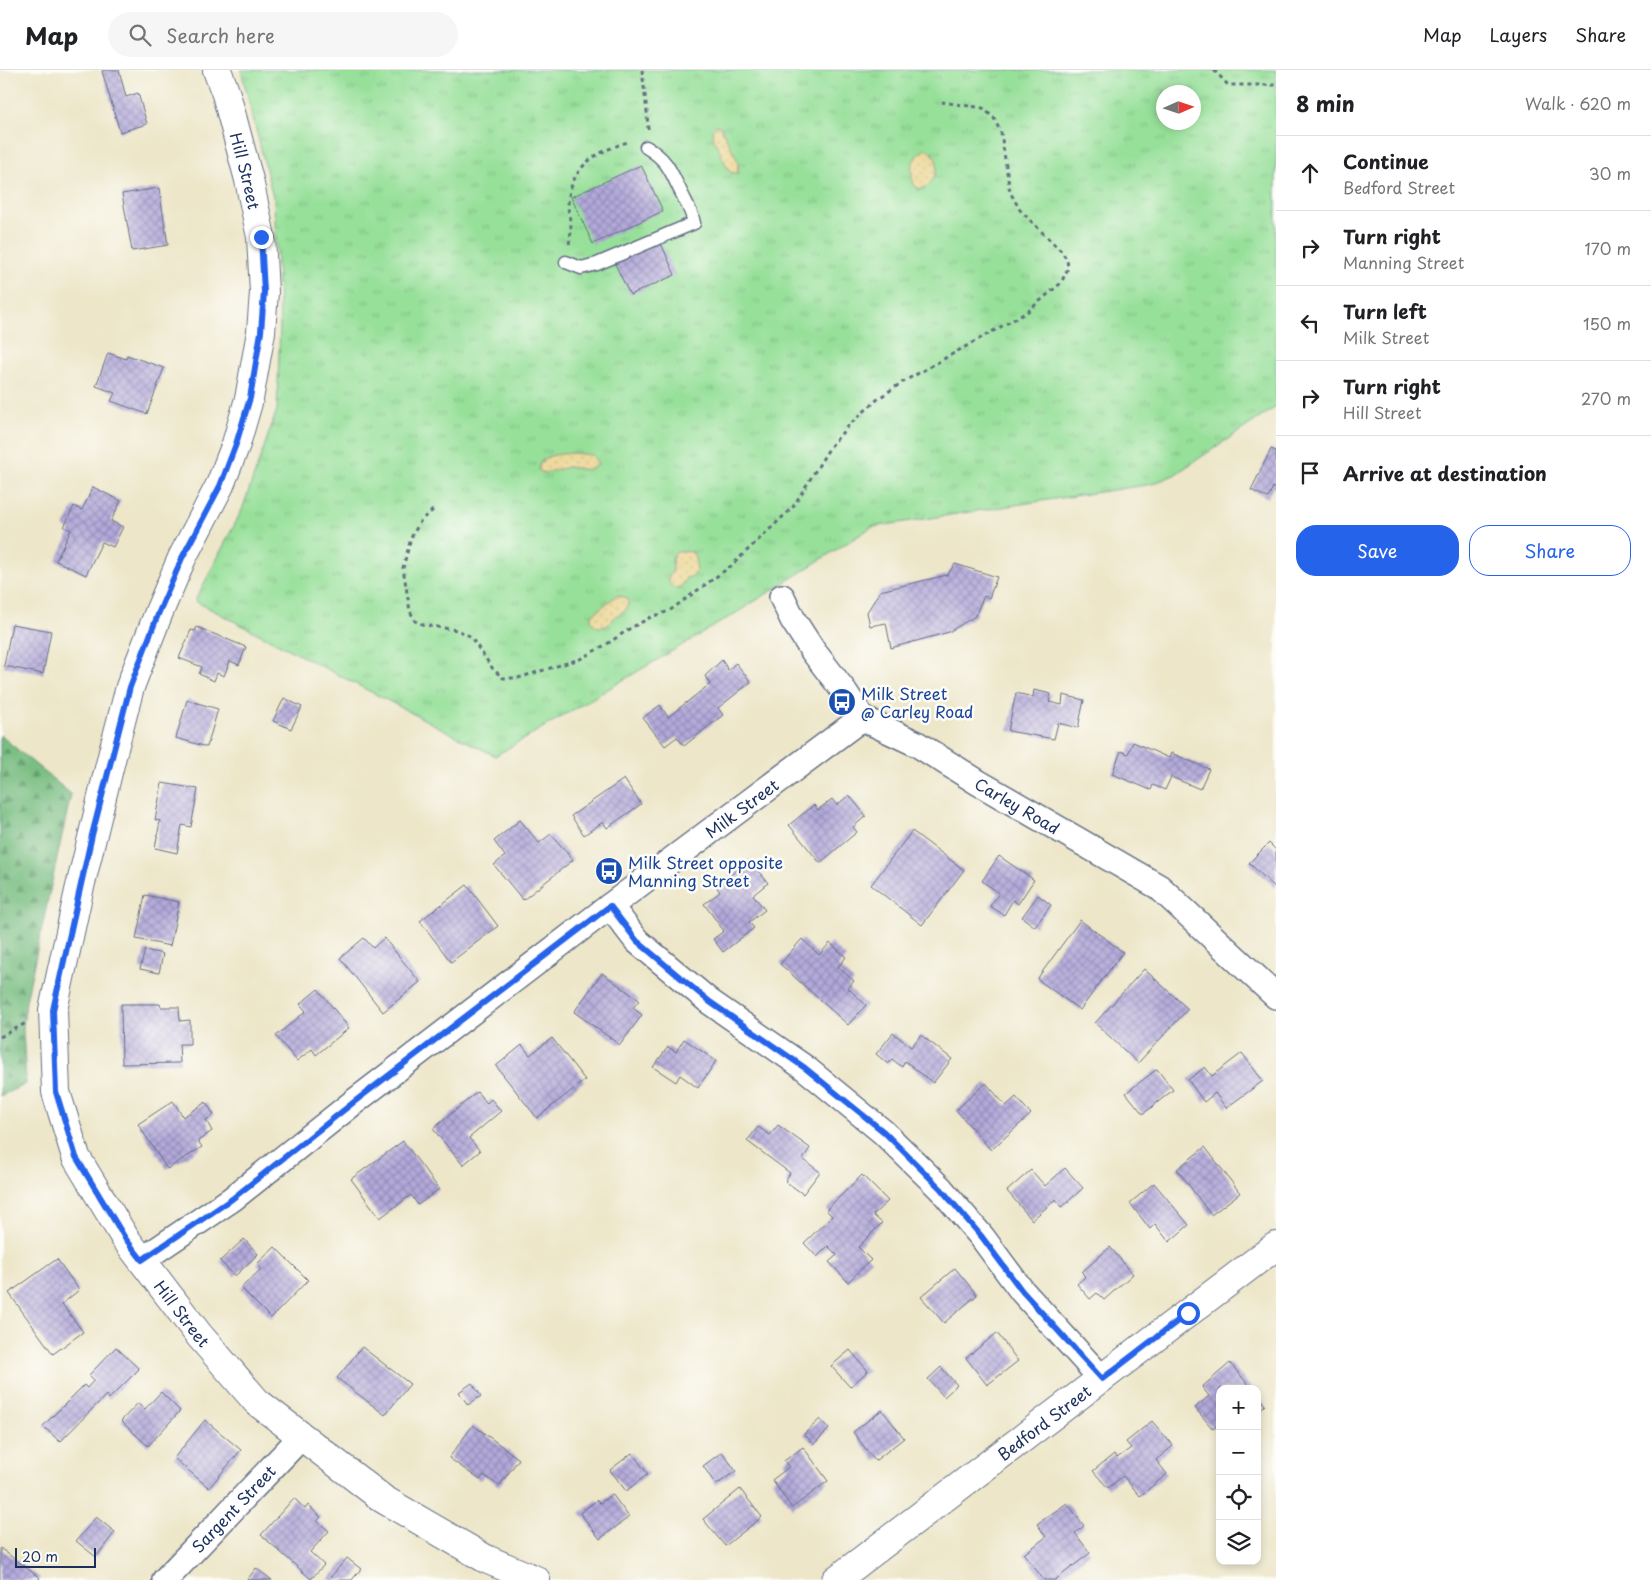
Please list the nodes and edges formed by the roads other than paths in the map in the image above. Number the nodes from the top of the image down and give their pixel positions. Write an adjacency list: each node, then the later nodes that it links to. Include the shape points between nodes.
1 (217, 70): 9 (street, Hill Street, via 249,180 261,237 264,292 260,341 250,398 230,461 182,558 130,687 92,835 53,1010 56,1092 76,1157)
2 (646, 147): 3 (lane, via 658,154 670,168 692,212 694,223 596,264 581,268)
3 (566, 262)
4 (782, 597): 5 (street, via 813,651)
5 (862, 718): 6 (street, Milk Street); 7 (street, Carley Road, via 916,744 1159,887)
6 (610, 906): 9 (street, Milk Street, via 232,1199); 10 (street, via 637,941 710,1002 805,1068 884,1132 941,1189 1022,1291)
7 (1276, 996)
8 (1276, 1246): 10 (street, Bedford Street)
9 (142, 1260): 11 (street, Hill Street, via 199,1335 257,1402)
10 (1102, 1379): 14 (street, Bedford Street)
11 (301, 1437): 12 (street, Sargent Street); 13 (street, Hill Street, via 384,1500 486,1559)
12 (165, 1580)
13 (536, 1580)
14 (836, 1580)

